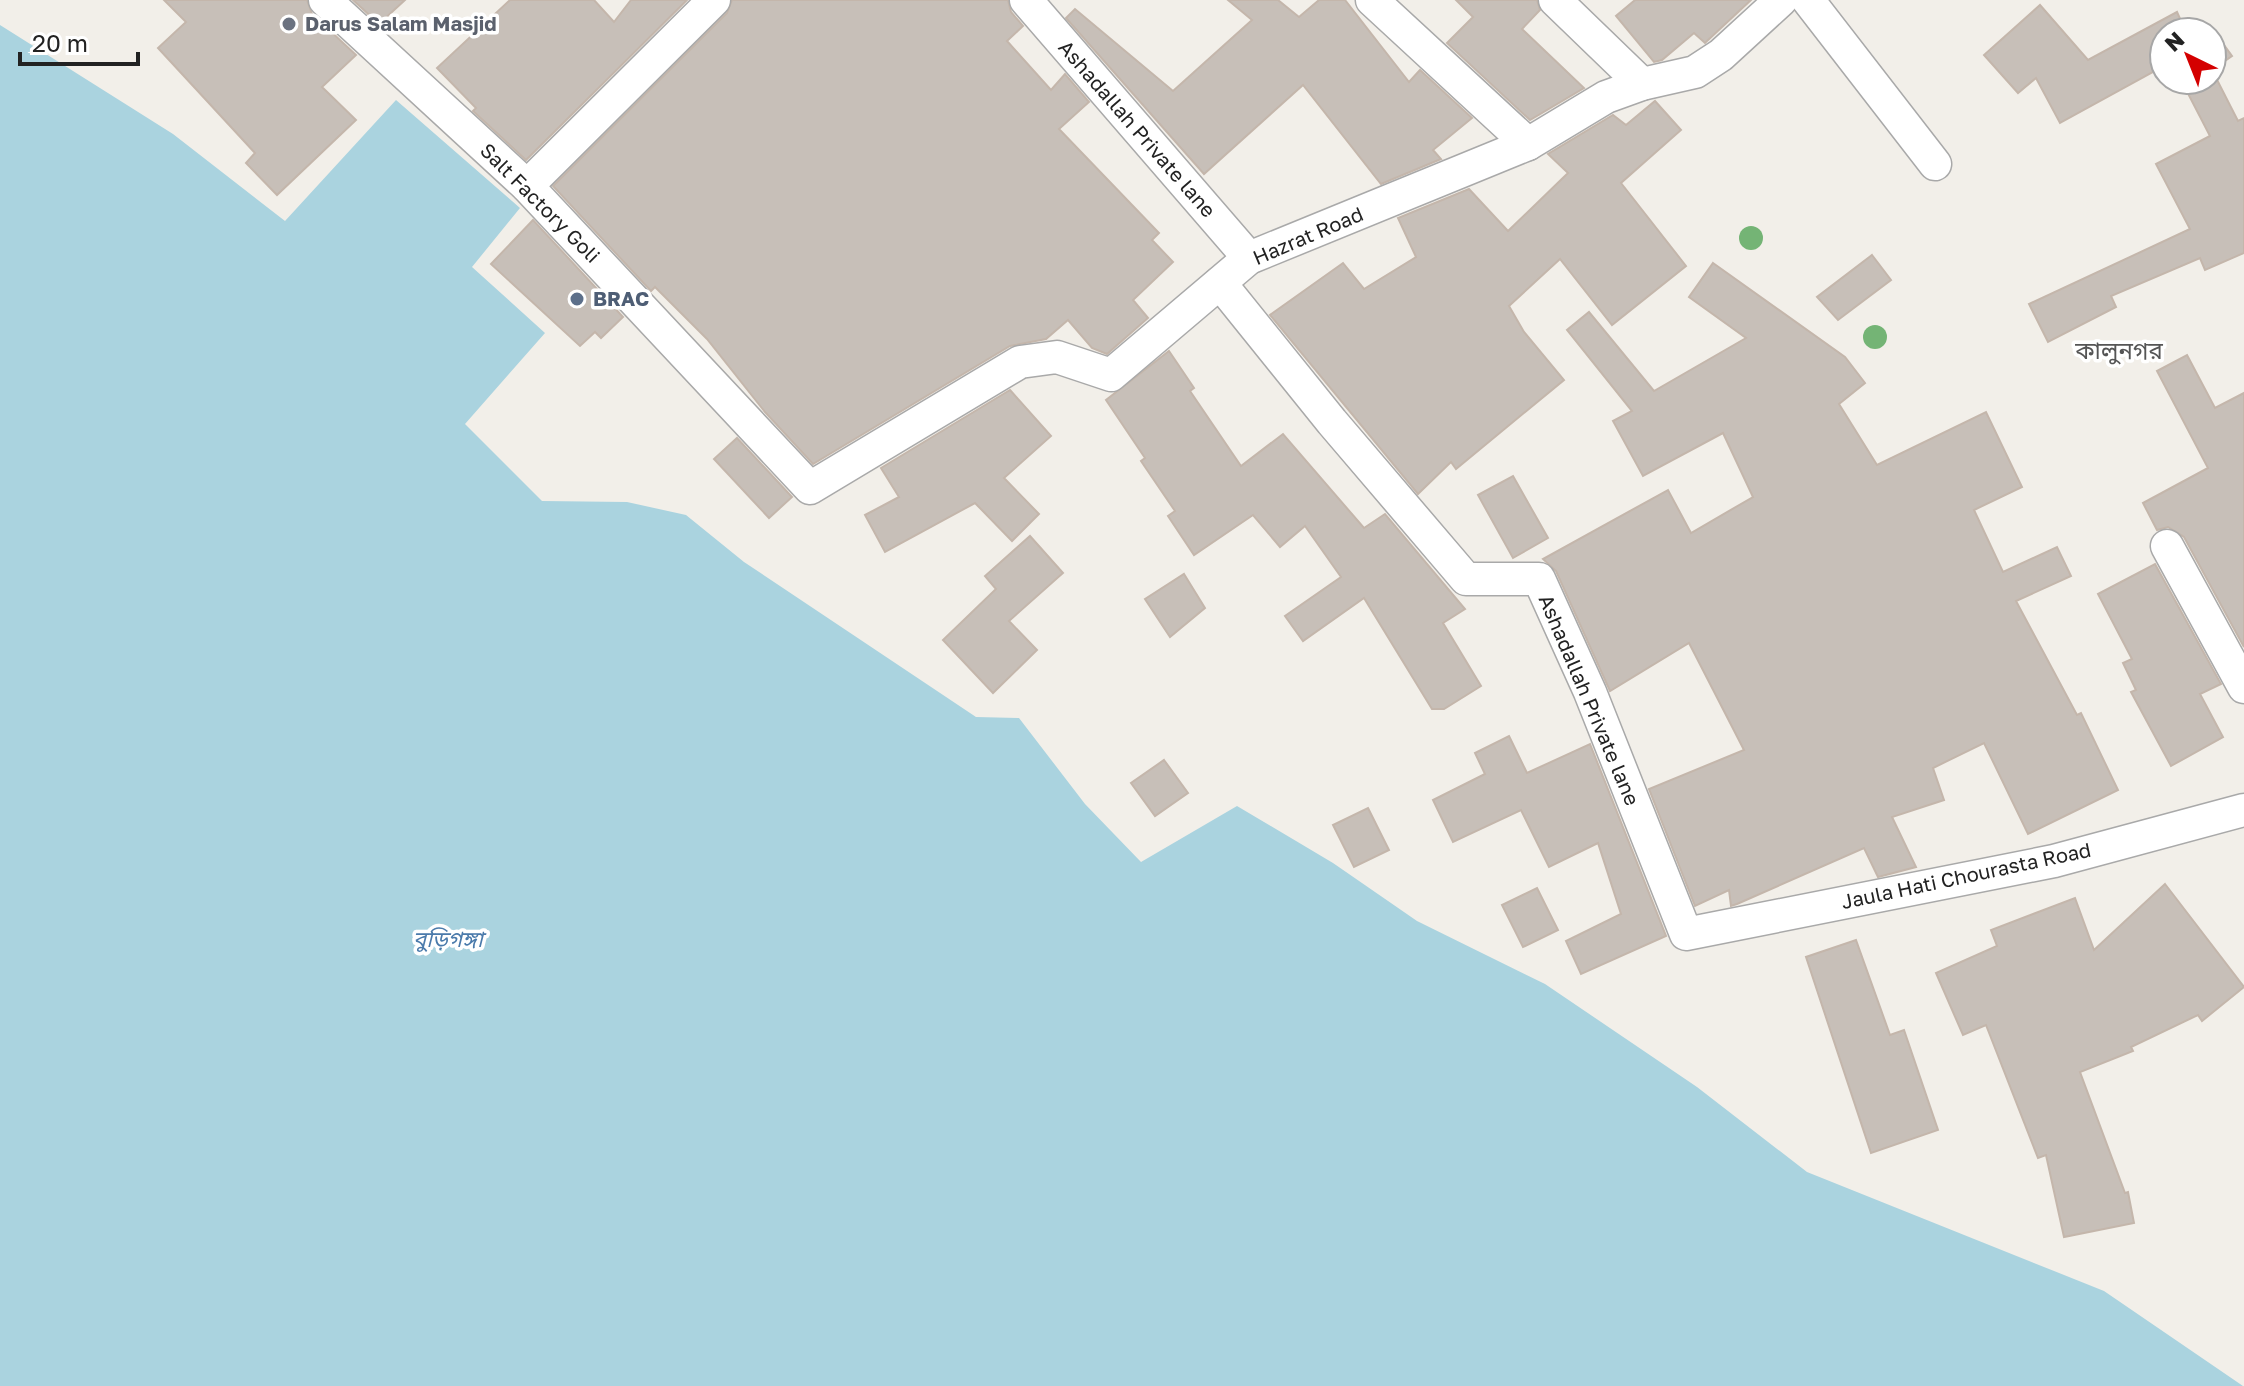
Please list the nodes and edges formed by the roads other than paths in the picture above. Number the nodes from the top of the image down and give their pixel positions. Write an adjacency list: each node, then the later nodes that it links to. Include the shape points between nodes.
1 (325, 0): 11 (street, Salt Factory Goli)
2 (714, 0): 11 (street)
3 (1026, 0): 12 (street, Ashadallah Private lane)
4 (1372, 0): 9 (street)
5 (1555, 0): 8 (street)
6 (1781, 0): 8 (street, Hazrat Road, via 1706,66)
7 (1808, 0): 10 (street)
8 (1642, 84): 9 (street, Hazrat Road, via 1606,97)
9 (1528, 144): 12 (street, Hazrat Road)
10 (1935, 164)
11 (527, 186): 14 (street, Salt Factory Goli)
12 (1249, 258): 13 (street, Hazrat Road)
13 (1220, 283): 14 (street, Hazrat Road, via 1111,375 1057,357 1020,362); 18 (street, Ashadallah Private lane, via 1466,579 1539,579)
14 (810, 488)
15 (2167, 546): 16 (street)
16 (2244, 687)
17 (2244, 810): 18 (street, Jaula Hati Chourasta Road, via 2054,861)
18 (1686, 934)

